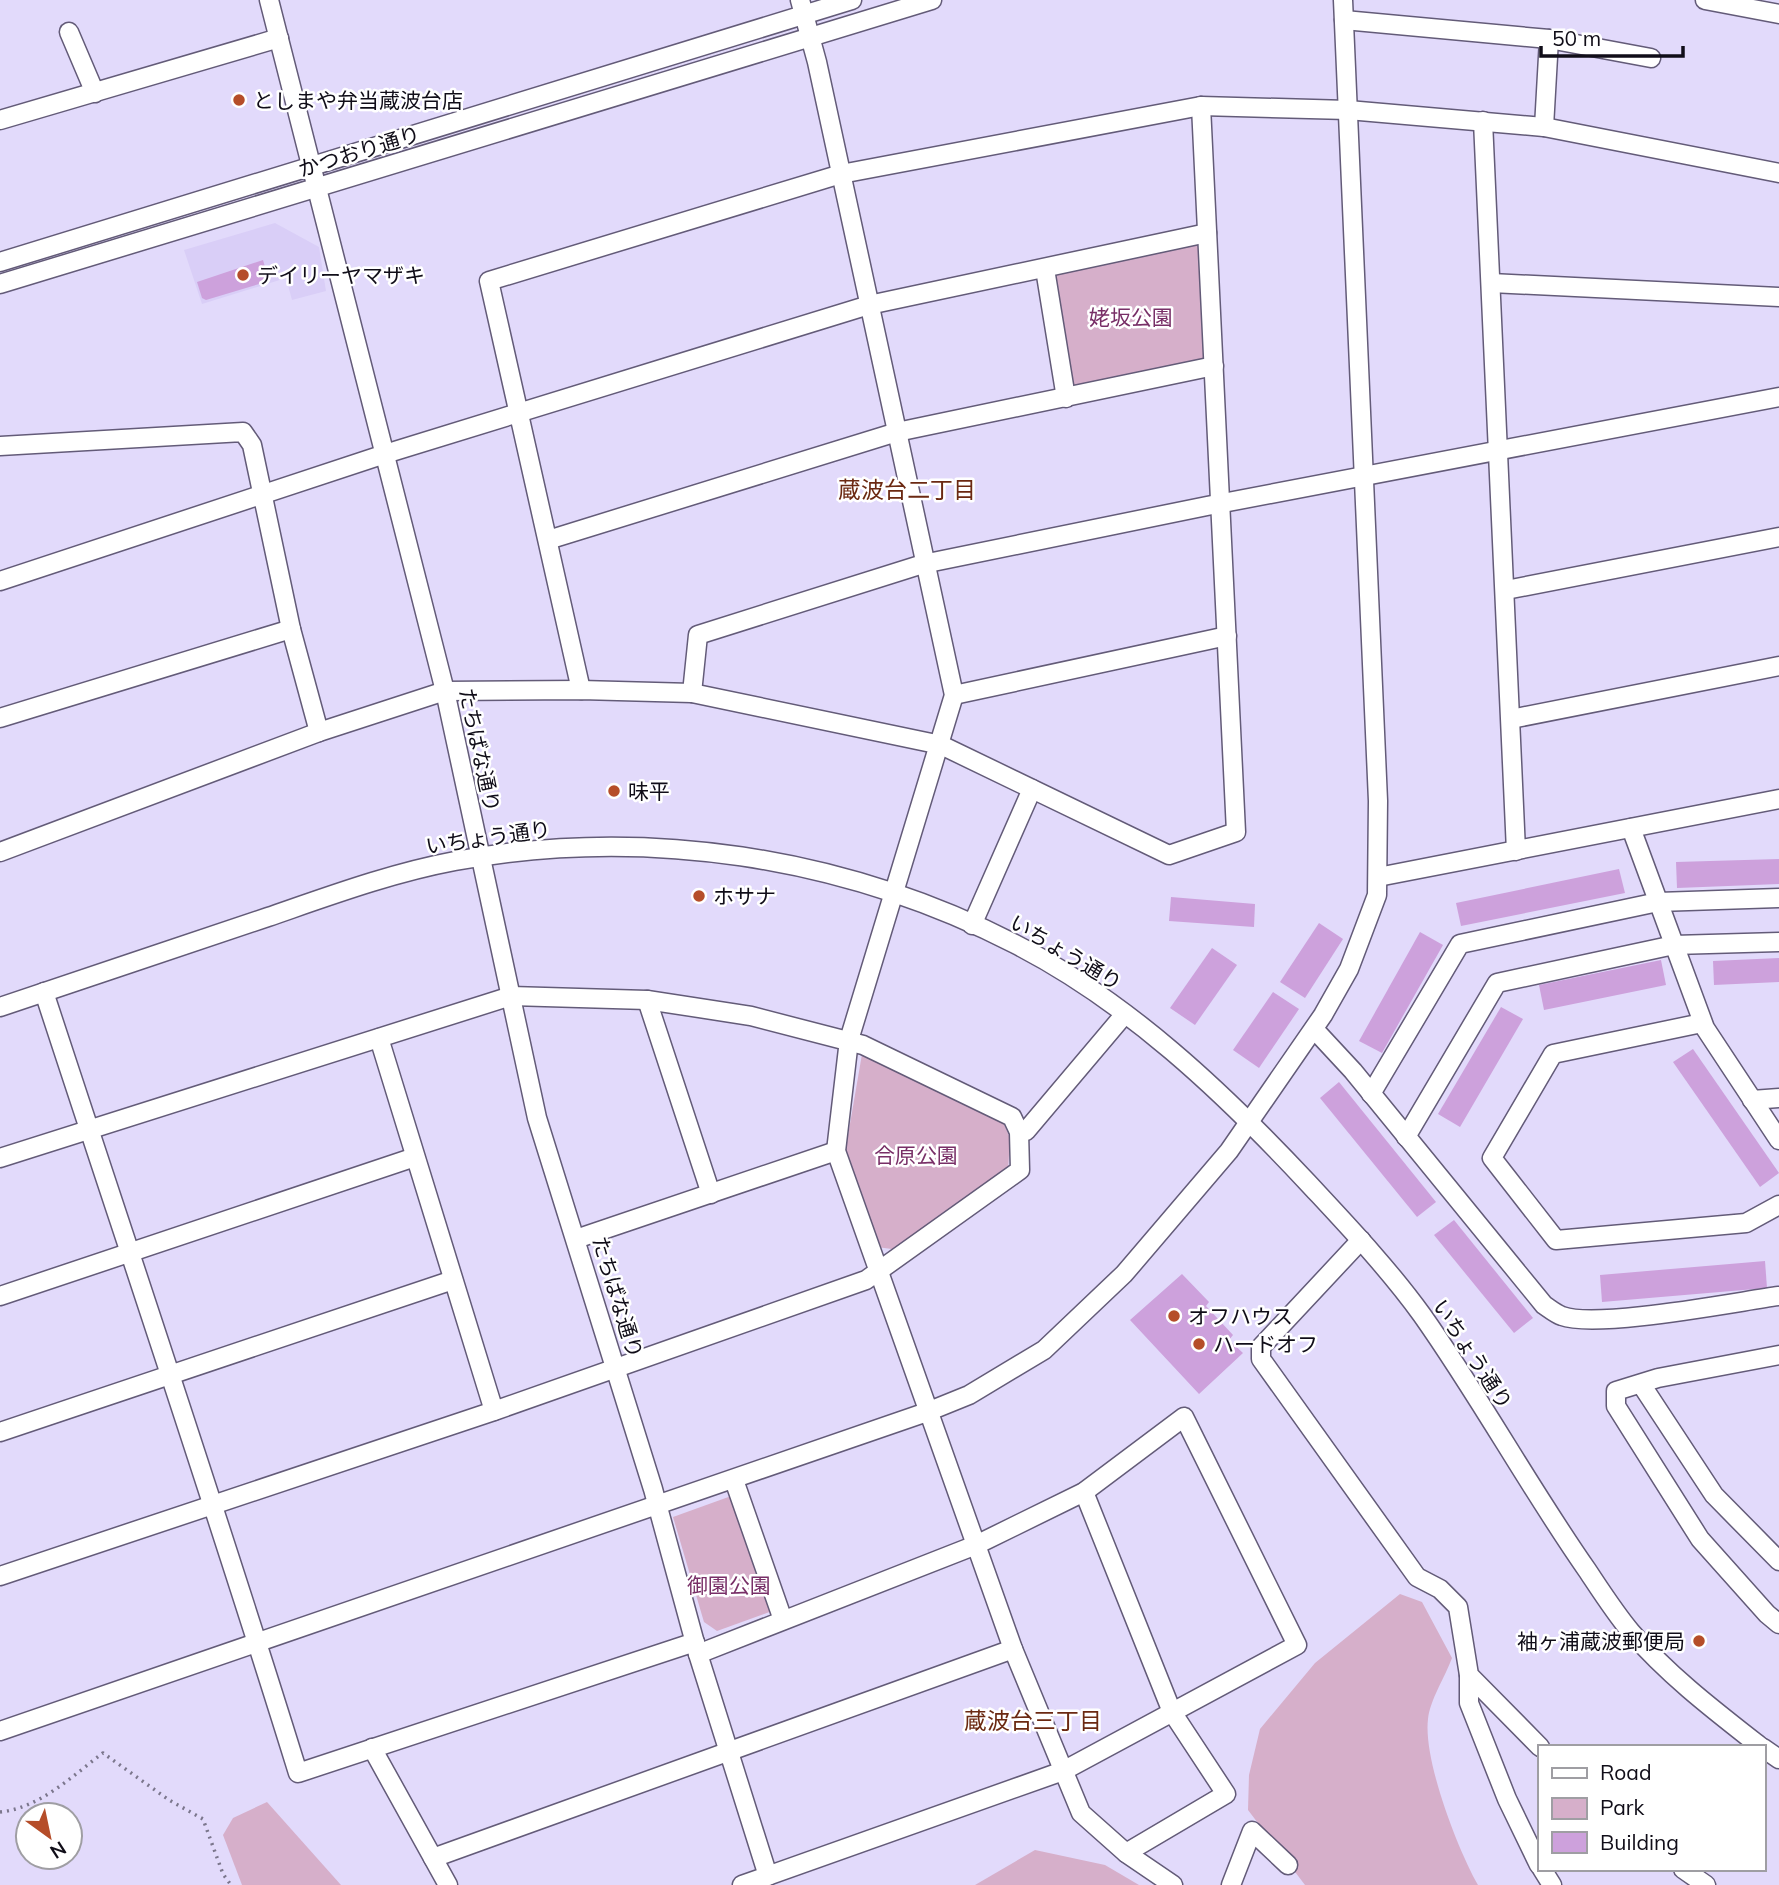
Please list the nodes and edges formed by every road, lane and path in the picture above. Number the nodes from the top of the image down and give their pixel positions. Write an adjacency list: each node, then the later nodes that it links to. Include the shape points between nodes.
1 (270, 0): 10 (street, たちばな通り)
2 (852, 0): 6 (street, かつおり通り)
3 (932, 0): 11 (street, かつおり通り)
4 (1343, 0): 8 (street)
5 (1705, 0): 7 (street)
6 (802, 7): 11 (street); 20 (street, かつおり通り)
7 (1779, 14)
8 (1344, 20): 12 (street); 16 (street)
9 (69, 32): 14 (street)
10 (279, 38): 14 (street); 20 (street, たちばな通り)
11 (810, 38): 22 (street); 23 (street, かつおり通り)
12 (1549, 39): 13 (street); 19 (street)
13 (1651, 58)
14 (95, 93): 17 (street)
15 (1201, 106): 16 (street); 22 (street); 24 (street)
16 (1348, 110): 18 (street); 39 (street)
17 (0, 120)
18 (1483, 121): 19 (street); 27 (street)
19 (1544, 127): 21 (street)
20 (313, 166): 23 (street, たちばな通り); 25 (street, かつおり通り)
21 (1779, 173)
22 (841, 174): 30 (street); 34 (street, via 489,281)
23 (318, 187): 28 (street, かつおり通り); 38 (street, たちばな通り)
24 (1208, 233): 26 (street); 31 (street)
25 (0, 262)
26 (1045, 269): 30 (street); 33 (street)
27 (1491, 283): 29 (street); 37 (street)
28 (0, 284)
29 (1779, 297)
30 (869, 305): 34 (street); 35 (street)
31 (1214, 366): 33 (street); 41 (street)
32 (1779, 397): 37 (street)
33 (1066, 398): 35 (street)
34 (519, 414): 38 (street); 43 (street)
35 (897, 432): 43 (street); 44 (street)
36 (0, 446): 40 (street, via 243,432 252,445)
37 (1497, 449): 39 (street); 46 (street)
38 (385, 454): 40 (street); 51 (street, たちばな通り)
39 (1363, 477): 41 (street); 64 (street)
40 (263, 494): 45 (street); 47 (street)
41 (1221, 503): 44 (street); 48 (street)
42 (1779, 537): 46 (street)
43 (548, 540): 50 (street)
44 (923, 564): 52 (street, via 698,635); 53 (street)
45 (0, 581)
46 (1506, 590): 55 (street)
47 (291, 628): 54 (street); 56 (street)
48 (1227, 636): 53 (street); 58 (street, via 1236,832 1168,855)
49 (1779, 666): 55 (street)
50 (581, 690): 51 (street); 52 (street)
51 (445, 691): 56 (street); 63 (street, たちばな通り)
52 (692, 693): 57 (street)
53 (954, 695): 57 (street)
54 (0, 718)
55 (1511, 719): 61 (street)
56 (319, 732): 62 (street)
57 (941, 745): 58 (street); 65 (street)
58 (1032, 789): 68 (street)
59 (1779, 799): 60 (street)
60 (1631, 828): 61 (street); 67 (street)
61 (1516, 850): 64 (street)
62 (0, 852)
63 (479, 857): 65 (street, いちょう通り, via 633,846 710,852 792,864); 71 (street, いちょう通り, via 360,886); 72 (street, たちばな通り)
64 (1378, 877): 77 (street, via 1367,927)
65 (893, 892): 68 (street, いちょう通り); 79 (street)
66 (1779, 898): 67 (street)
67 (1658, 902): 70 (street); 80 (street, via 1460,944)
68 (972, 925): 75 (street, いちょう通り, via 1017,945)
69 (1779, 942): 70 (street)
70 (1674, 945): 76 (street); 86 (street, via 1497,983)
71 (44, 992): 74 (street, いちょう通り); 84 (street)
72 (511, 996): 73 (street); 78 (street); 93 (street, たちばな通り, via 537,1118)
73 (647, 1000): 79 (street, via 751,1016); 91 (street)
74 (0, 1007)
75 (1124, 1015): 83 (street, いちょう通り, via 1179,1057); 85 (street, via 1026,1131)
76 (1702, 1023): 82 (street); 92 (street, via 1553,1054 1492,1158 1556,1240 1746,1223)
77 (1314, 1029): 80 (street); 83 (street)
78 (379, 1038): 84 (street); 89 (street)
79 (849, 1040): 85 (street, via 1012,1117); 88 (street)
80 (1371, 1094): 86 (street)
81 (1779, 1098): 82 (street)
82 (1752, 1100): 87 (street)
83 (1250, 1122): 94 (street, いちょう通り); 105 (street, via 1083,1317 1007,1374)
84 (88, 1130): 90 (street); 95 (street)
85 (1019, 1132): 96 (street, via 1020,1170)
86 (1406, 1137): 99 (street, via 1544,1305 1563,1316 1588,1320)
87 (1779, 1140)
88 (836, 1151): 91 (street); 96 (street)
89 (415, 1157): 95 (street); 97 (street)
90 (0, 1158)
91 (711, 1194): 93 (street)
92 (1779, 1205)
93 (576, 1239): 101 (street, たちばな通り)
94 (1361, 1240): 119 (street, via 1261,1347 1261,1359 1417,1577 1440,1589 1458,1607); 123 (street, いちょう通り, via 1421,1314 1627,1627 1659,1663)
95 (128, 1253): 98 (street); 102 (street)
96 (878, 1273): 101 (street); 105 (street)
97 (453, 1280): 102 (street); 104 (street)
98 (0, 1296)
99 (1779, 1296)
100 (1779, 1355): 103 (street)
101 (617, 1369): 104 (street); 110 (street, たちばな通り)
102 (172, 1374): 106 (street); 109 (street)
103 (1641, 1384): 112 (street, via 1714,1495); 115 (street, via 1616,1391 1616,1406 1700,1539)
104 (494, 1411): 109 (street)
105 (927, 1412): 107 (street); 111 (street)
106 (0, 1432)
107 (734, 1480): 110 (street); 114 (street)
108 (1084, 1492): 111 (street); 120 (street); 120 (street, via 1184,1418 1297,1645)
109 (213, 1502): 113 (street); 116 (street)
110 (658, 1504): 116 (street); 117 (street, たちばな通り)
111 (976, 1545): 114 (street); 118 (street)
112 (1779, 1561)
113 (0, 1576)
114 (783, 1620): 117 (street)
115 (1779, 1624)
116 (258, 1644): 121 (street); 124 (street, via 298,1773)
117 (697, 1648): 124 (street); 125 (street, たちばな通り)
118 (1013, 1649): 125 (street); 126 (street)
119 (1469, 1675): 122 (street); 130 (street, via 1469,1703 1507,1799)
120 (1172, 1713): 126 (street); 128 (street, via 1226,1794)
121 (0, 1731)
122 (1539, 1745)
123 (1760, 1745)
124 (372, 1748): 129 (street)
125 (730, 1753): 129 (street); 133 (street, たちばな通り)
126 (1063, 1771): 128 (street, via 1081,1813); 133 (street)
127 (0, 1812): 134 (path, via 18,1810 40,1799 103,1753 203,1819)
128 (1126, 1853): 137 (street)
129 (433, 1858): 135 (street)
130 (1538, 1861)
131 (1288, 1865): 138 (street, via 1252,1830)
132 (1686, 1871): 139 (street)
133 (768, 1876): 136 (street)
134 (231, 1885)
135 (448, 1885)
136 (742, 1885)
137 (1173, 1885)
138 (1231, 1885)
139 (1706, 1885)

